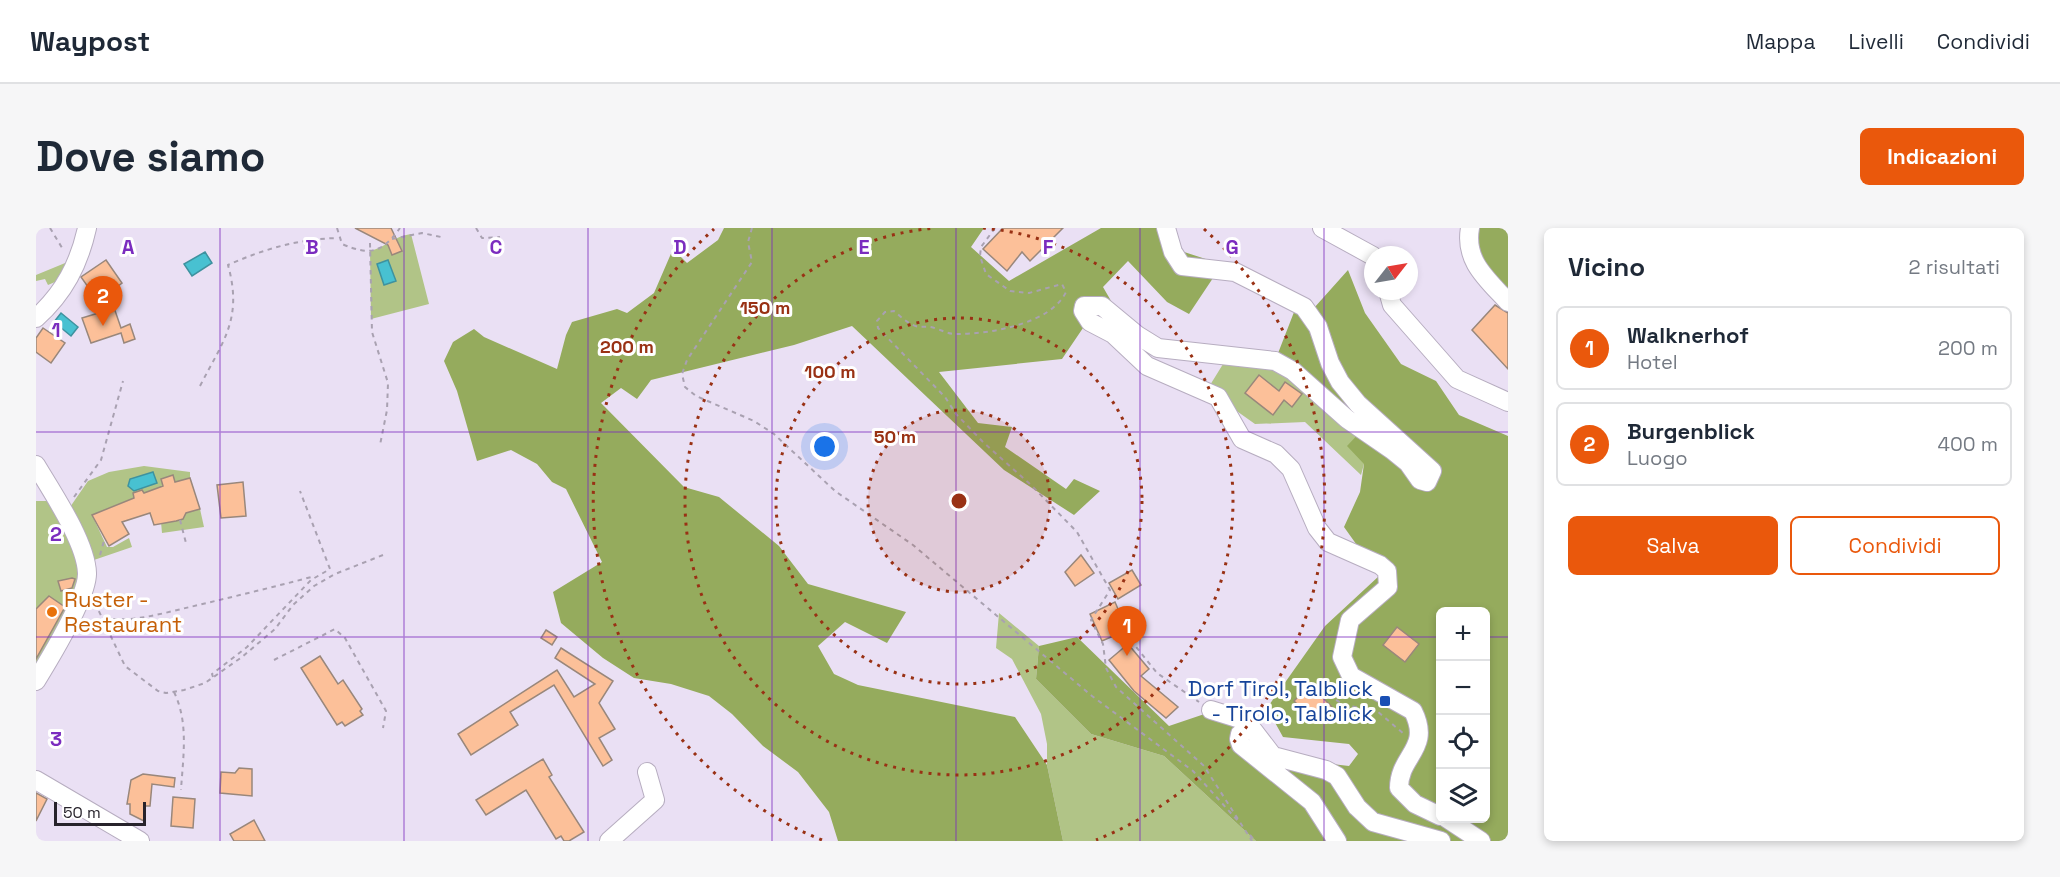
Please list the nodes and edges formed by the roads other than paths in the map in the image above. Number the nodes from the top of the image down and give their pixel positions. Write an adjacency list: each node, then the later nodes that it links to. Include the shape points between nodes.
1 (87, 228): 8 (street, via 74,269)
2 (1166, 228): 16 (street, via 1182,266 1235,272 1304,307 1318,327 1329,363 1340,382 1358,404 1432,471 1427,482 1420,480 1408,463 1347,419 1293,371 1275,361 1158,348 1102,306 1084,306 1090,322 1113,334 1147,366 1218,397 1242,439 1276,454 1291,469 1317,528 1328,542 1387,571 1388,587 1350,620 1342,657 1351,676 1413,711 1418,747 1403,767 1399,788 1414,804)
3 (1322, 228): 5 (street)
4 (1470, 228): 7 (street, via 1467,241 1475,266)
5 (1364, 251)
6 (1391, 300): 9 (street, via 1457,379)
7 (1508, 302)
8 (36, 318)
9 (1508, 402)
10 (36, 465): 11 (street, via 92,569 64,632)
11 (36, 681)
12 (1211, 710): 13 (street, via 1240,719)
13 (1250, 728): 20 (street, via 1240,734 1241,745 1312,801); 21 (street, via 1273,756 1326,770 1337,777 1357,807 1373,822)
14 (647, 772): 19 (street, via 655,800)
15 (36, 780): 18 (street)
16 (1436, 814)
17 (1452, 823): 22 (street)
18 (140, 841)
19 (609, 841)
20 (1337, 841)
21 (1441, 841)
22 (1481, 841)

